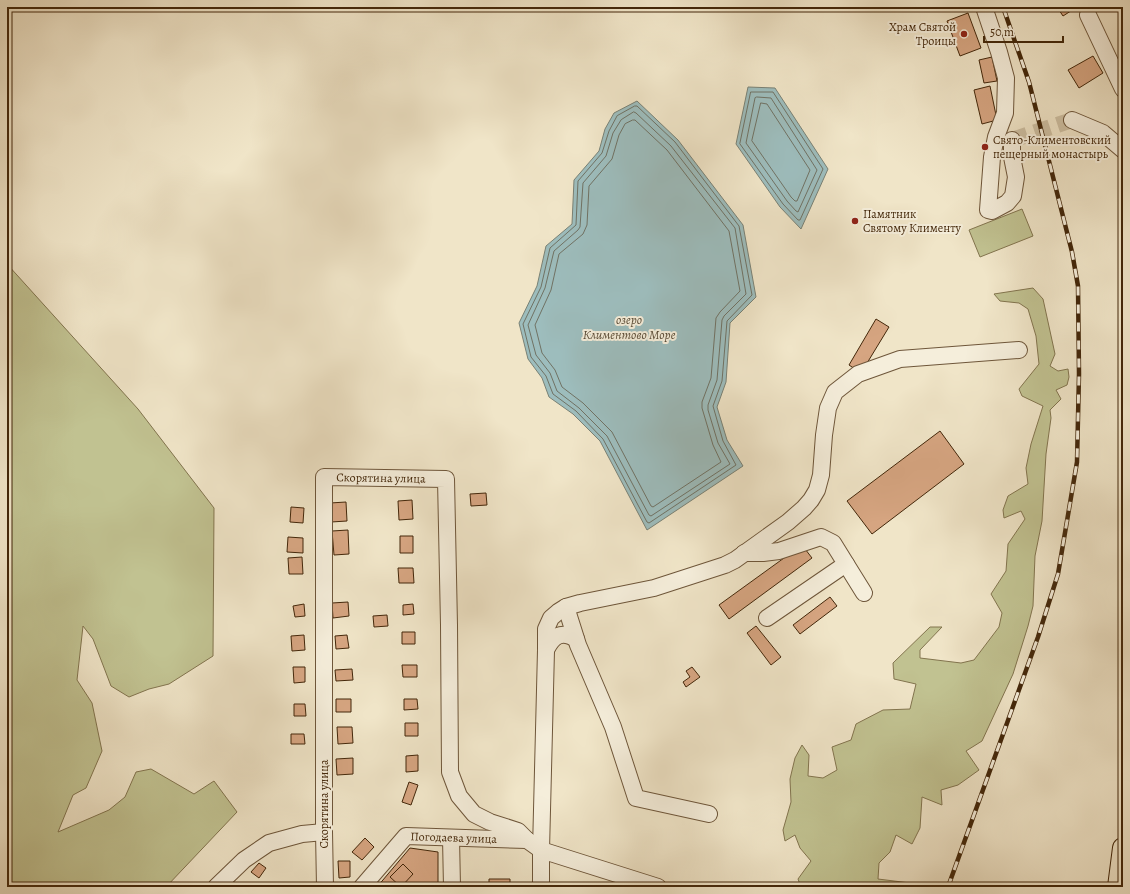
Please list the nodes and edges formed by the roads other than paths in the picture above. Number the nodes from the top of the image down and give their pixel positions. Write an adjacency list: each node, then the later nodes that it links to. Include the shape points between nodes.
1 (984, 7): 5 (street, via 1006,78 1005,114 992,157 988,210 992,211 1007,203 1013,196 1016,177)
2 (1088, 15): 3 (street)
3 (1123, 89)
4 (1072, 120): 6 (street, via 1103,133)
5 (1012, 140)
6 (1123, 150)
7 (1019, 350): 8 (street, via 900,359 858,374 835,392 828,408 821,475 811,500 788,522)
8 (744, 552): 9 (street, via 779,551 821,537 833,543); 11 (street, via 725,565 654,588)
9 (846, 564): 10 (street); 12 (street)
10 (864, 593)
11 (566, 607): 13 (street); 14 (street, via 551,618 546,629)
12 (767, 618)
13 (576, 639): 14 (street, via 563,634 550,642); 15 (street, via 613,728 636,798)
14 (546, 650): 20 (street)
15 (709, 814)
16 (324, 832): 18 (street, Скорятина улица, via 324,477 446,479 450,772 460,796 474,814 518,831); 21 (street, via 302,834 269,843 244,860); 22 (street, Скорятина улица)
17 (451, 838): 18 (street, Погодаева улица); 23 (street, Погодаева улица, via 406,836); 24 (street)
18 (527, 840): 20 (street)
19 (1123, 848): 27 (main road)
20 (541, 850): 25 (street); 26 (street)
21 (216, 887)
22 (324, 887)
23 (362, 887)
24 (452, 887)
25 (541, 887)
26 (658, 887)
27 (1118, 887)

